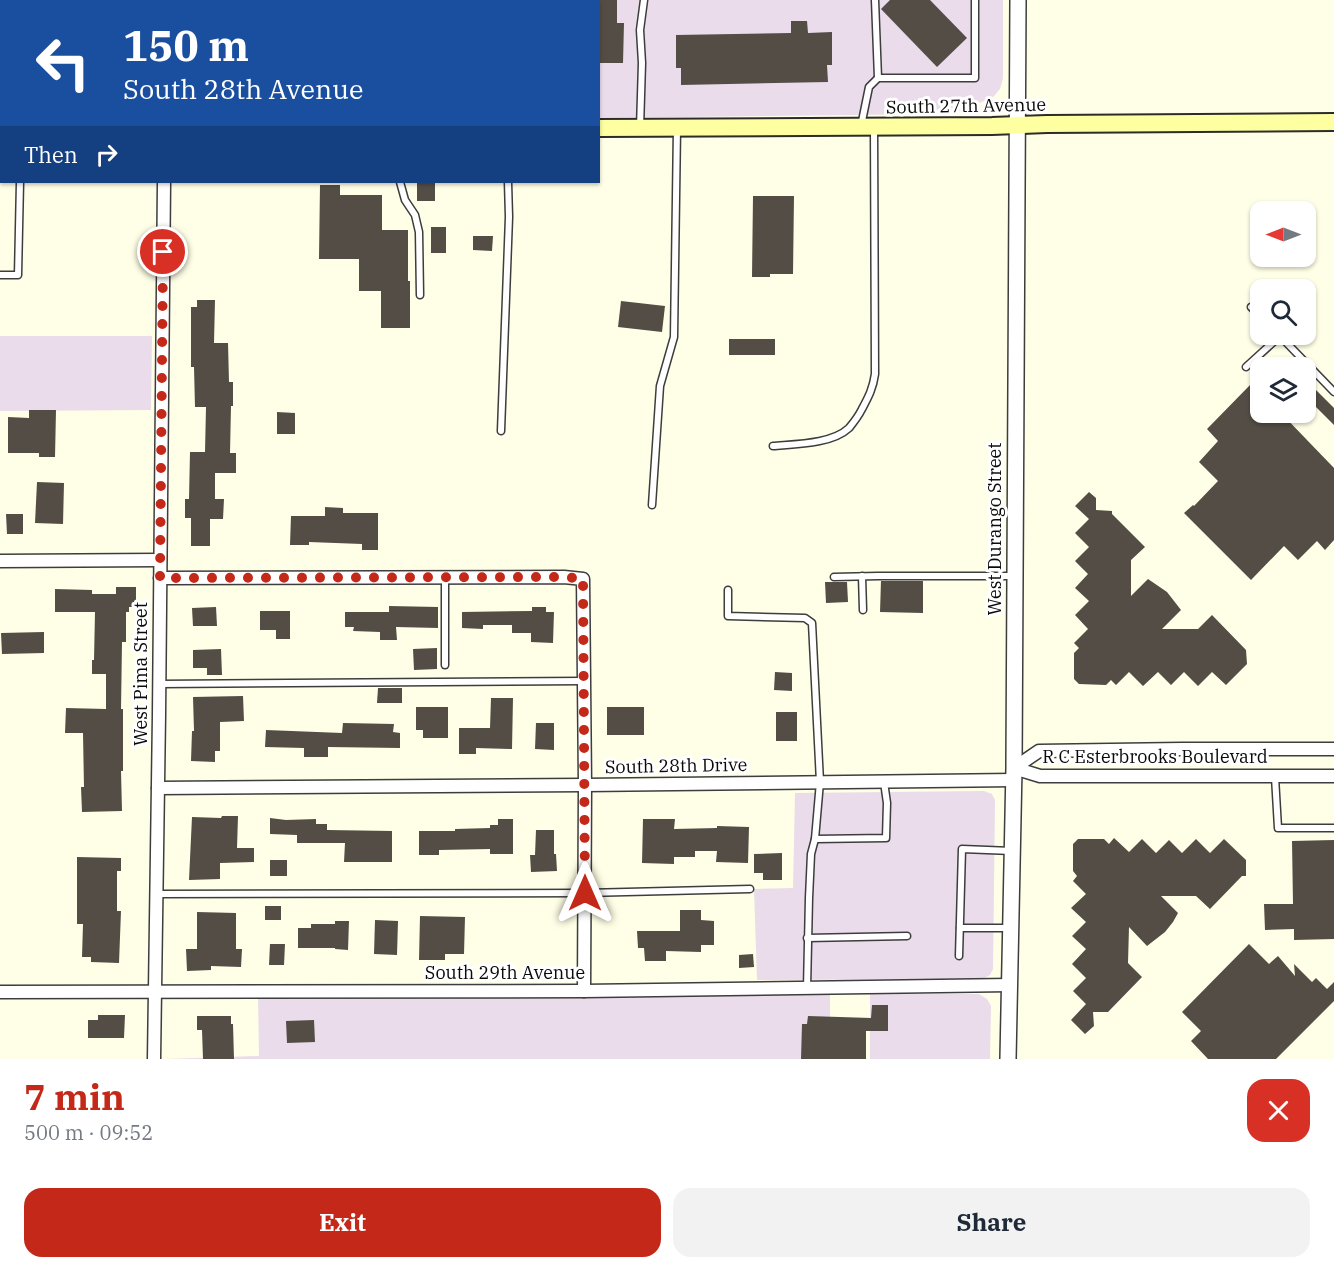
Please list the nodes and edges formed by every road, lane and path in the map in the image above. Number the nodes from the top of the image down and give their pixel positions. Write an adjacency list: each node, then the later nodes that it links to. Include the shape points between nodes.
1 (644, 0): 11 (lane)
2 (875, 0): 5 (lane)
3 (975, 0): 5 (lane, via 975,78)
4 (1018, 0): 7 (street, West Durango Street)
5 (878, 78): 9 (lane, via 869,87)
6 (1334, 122): 7 (main road, South 27th Avenue)
7 (1017, 125): 9 (main road, South 27th Avenue); 28 (street, West Durango Street)
8 (677, 127): 9 (main road, South 27th Avenue); 11 (main road, South 27th Avenue); 24 (lane, via 674,337 660,386)
9 (868, 127): 23 (lane, via 873,388 848,429 818,441)
10 (600, 128): 11 (main road, South 27th Avenue)
11 (639, 128)
12 (20, 183): 16 (lane, via 18,275)
13 (164, 183): 25 (street, West Pima Street)
14 (400, 183): 17 (lane, via 419,232)
15 (508, 183): 22 (lane)
16 (0, 275)
17 (420, 295)
18 (1268, 345): 20 (lane)
19 (1289, 345): 21 (lane)
20 (1246, 366)
21 (1334, 392)
22 (501, 431)
23 (773, 446)
24 (652, 505)
25 (160, 560): 26 (street); 30 (street, West Pima Street)
26 (0, 561)
27 (862, 576): 28 (lane); 29 (lane); 33 (lane)
28 (1015, 576): 38 (street, West Durango Street)
29 (834, 577)
30 (160, 578): 31 (street); 36 (street, West Pima Street)
31 (445, 578): 34 (lane); 35 (street, via 583,579)
32 (728, 590): 41 (lane, via 728,616 805,618 812,623)
33 (863, 610)
34 (446, 665)
35 (584, 681): 36 (lane); 43 (street)
36 (159, 684): 44 (street, West Pima Street)
37 (1334, 749): 38 (street, R C Esterbrooks Boulevard, via 1039,751)
38 (1014, 774): 39 (street, R C Esterbrooks Boulevard); 42 (street, South 28th Drive); 47 (street, West Durango Street)
39 (1275, 776): 40 (street, R C Esterbrooks Boulevard); 45 (lane, via 1278,828)
40 (1334, 776)
41 (820, 782): 42 (street, South 28th Drive); 43 (street, South 28th Drive); 46 (lane)
42 (884, 782): 46 (lane, via 886,838)
43 (585, 786): 44 (street, South 28th Drive); 49 (street)
44 (158, 788): 50 (street, West Pima Street)
45 (1334, 828)
46 (815, 839): 54 (lane)
47 (1012, 851): 51 (lane, via 962,849); 52 (street, West Durango Street)
48 (750, 889): 49 (lane)
49 (585, 893): 50 (lane); 59 (street)
50 (156, 894): 58 (street, West Pima Street)
51 (960, 928): 52 (lane); 55 (lane)
52 (1011, 928): 56 (street, West Durango Street)
53 (908, 936): 54 (lane)
54 (807, 938): 57 (lane)
55 (959, 956)
56 (1010, 985): 57 (street, South 29th Avenue); 62 (street, West Durango Street)
57 (807, 988): 59 (street, South 29th Avenue)
58 (154, 991): 59 (street, South 29th Avenue); 60 (street, South 29th Avenue); 61 (street, West Pima Street)
59 (584, 991)
60 (0, 992)
61 (154, 1059)
62 (1008, 1059)

